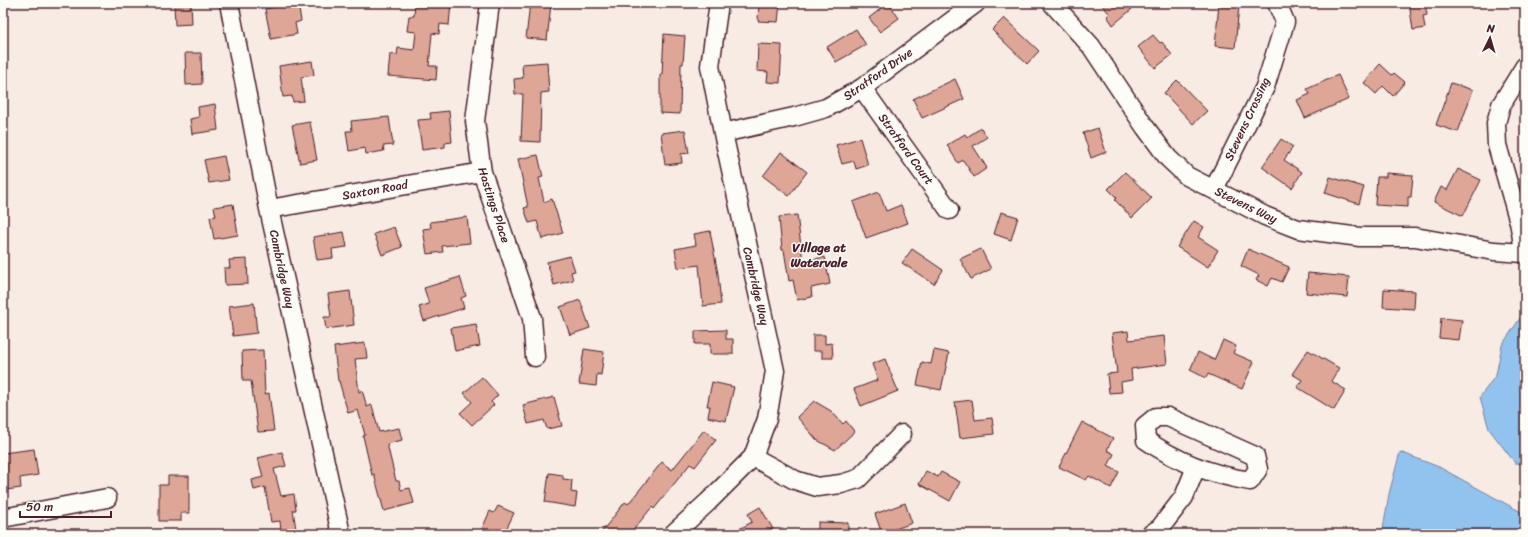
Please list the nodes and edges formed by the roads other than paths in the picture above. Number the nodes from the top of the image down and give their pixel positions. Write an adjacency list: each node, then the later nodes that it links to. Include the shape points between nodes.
1 (229, 3): 12 (street, Cambridge Way)
2 (490, 3): 10 (street, Hastings Place, via 475,121)
3 (719, 3): 9 (street, Cambridge Way, via 710,66)
4 (976, 3): 8 (street, Stratford Drive)
5 (1052, 3): 11 (street, Stevens Way, via 1091,46 1168,158 1187,176)
6 (1276, 3): 11 (street, Stevens Crossing, via 1285,22 1265,87)
7 (1525, 66): 14 (street, Stevens Way, via 1501,104 1496,123 1497,145)
8 (862, 88): 9 (street, Stratford Drive, via 826,108); 13 (street, Stratford Court)
9 (723, 133): 17 (street, Cambridge Way, via 775,372 767,419)
10 (482, 172): 12 (street, Saxton Road); 15 (street, Hastings Place, via 532,318)
11 (1214, 189): 14 (street, Stevens Way, via 1265,216 1298,229 1360,237 1415,237)
12 (269, 209): 21 (street, Cambridge Way)
13 (949, 210)
14 (1524, 254)
15 (535, 357)
16 (902, 434): 17 (street, via 858,479 841,484 817,487 795,480)
17 (753, 457): 22 (street, Cambridge Way)
18 (1196, 467): 18 (street, via 1233,479 1250,481 1258,470 1255,456 1168,417 1156,417 1145,426 1146,440); 23 (street, via 1184,496 1160,528)
19 (107, 498): 20 (street)
20 (3, 518)
21 (341, 534)
22 (673, 534)
23 (1152, 534)

